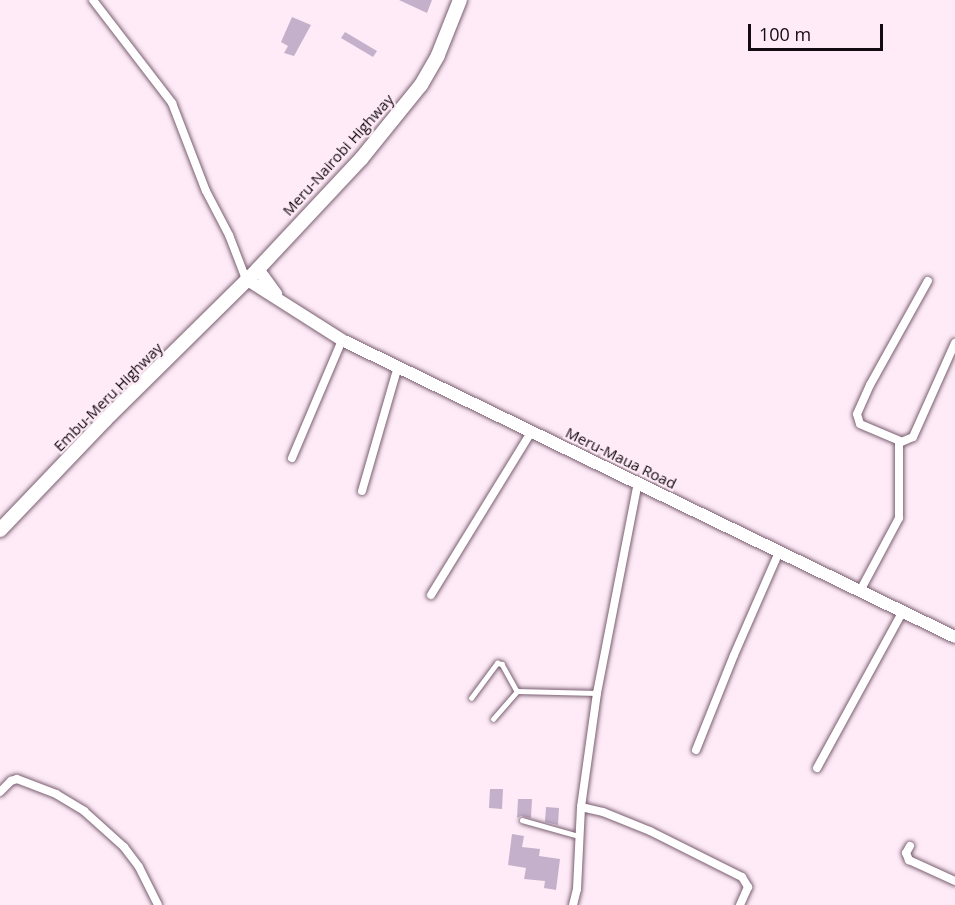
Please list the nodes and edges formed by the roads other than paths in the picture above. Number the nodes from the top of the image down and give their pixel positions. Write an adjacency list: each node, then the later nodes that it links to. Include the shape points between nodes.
1 (93, 0): 3 (street, via 172,103 206,191)
2 (460, 0): 4 (highway, Meru-Nairobi Highway, via 434,62 396,118)
3 (238, 255): 4 (street); 6 (street)
4 (258, 269): 6 (highway, Meru-Nairobi Highway); 7 (main road, Meru-Maua Road)
5 (928, 281): 12 (street, via 857,414 860,424)
6 (242, 283): 7 (main road, Meru-Maua Road); 16 (highway, Embu-Meru Highway)
7 (279, 297): 8 (main road, Meru-Maua Road)
8 (342, 340): 10 (main road, Meru-Maua Road); 13 (street)
9 (955, 343): 12 (street, via 912,437)
10 (398, 366): 11 (main road, Meru-Maua Road); 15 (street)
11 (532, 431): 14 (main road, Meru-Maua Road); 19 (street)
12 (900, 441): 18 (street, via 899,518)
13 (292, 458)
14 (638, 483): 17 (main road, Meru-Maua Road); 23 (street)
15 (362, 491)
16 (0, 530)
17 (779, 552): 18 (main road, Meru-Maua Road); 26 (street)
18 (860, 591): 20 (main road, Meru-Maua Road)
19 (431, 595)
20 (902, 613): 21 (main road, Meru-Maua Road); 27 (street)
21 (955, 637)
22 (518, 691): 23 (lane); 24 (lane, via 502,664 497,663); 25 (lane)
23 (597, 693): 29 (street)
24 (471, 698)
25 (493, 719)
26 (696, 750)
27 (817, 768)
28 (0, 792): 34 (street, via 17,780 56,794 84,811 124,847)
29 (581, 807): 31 (street); 36 (street, via 650,831 742,877 748,887)
30 (522, 820): 31 (lane)
31 (579, 836): 35 (street)
32 (910, 846): 33 (street, via 906,853 909,860)
33 (955, 881)
34 (158, 905)
35 (573, 905)
36 (740, 905)

